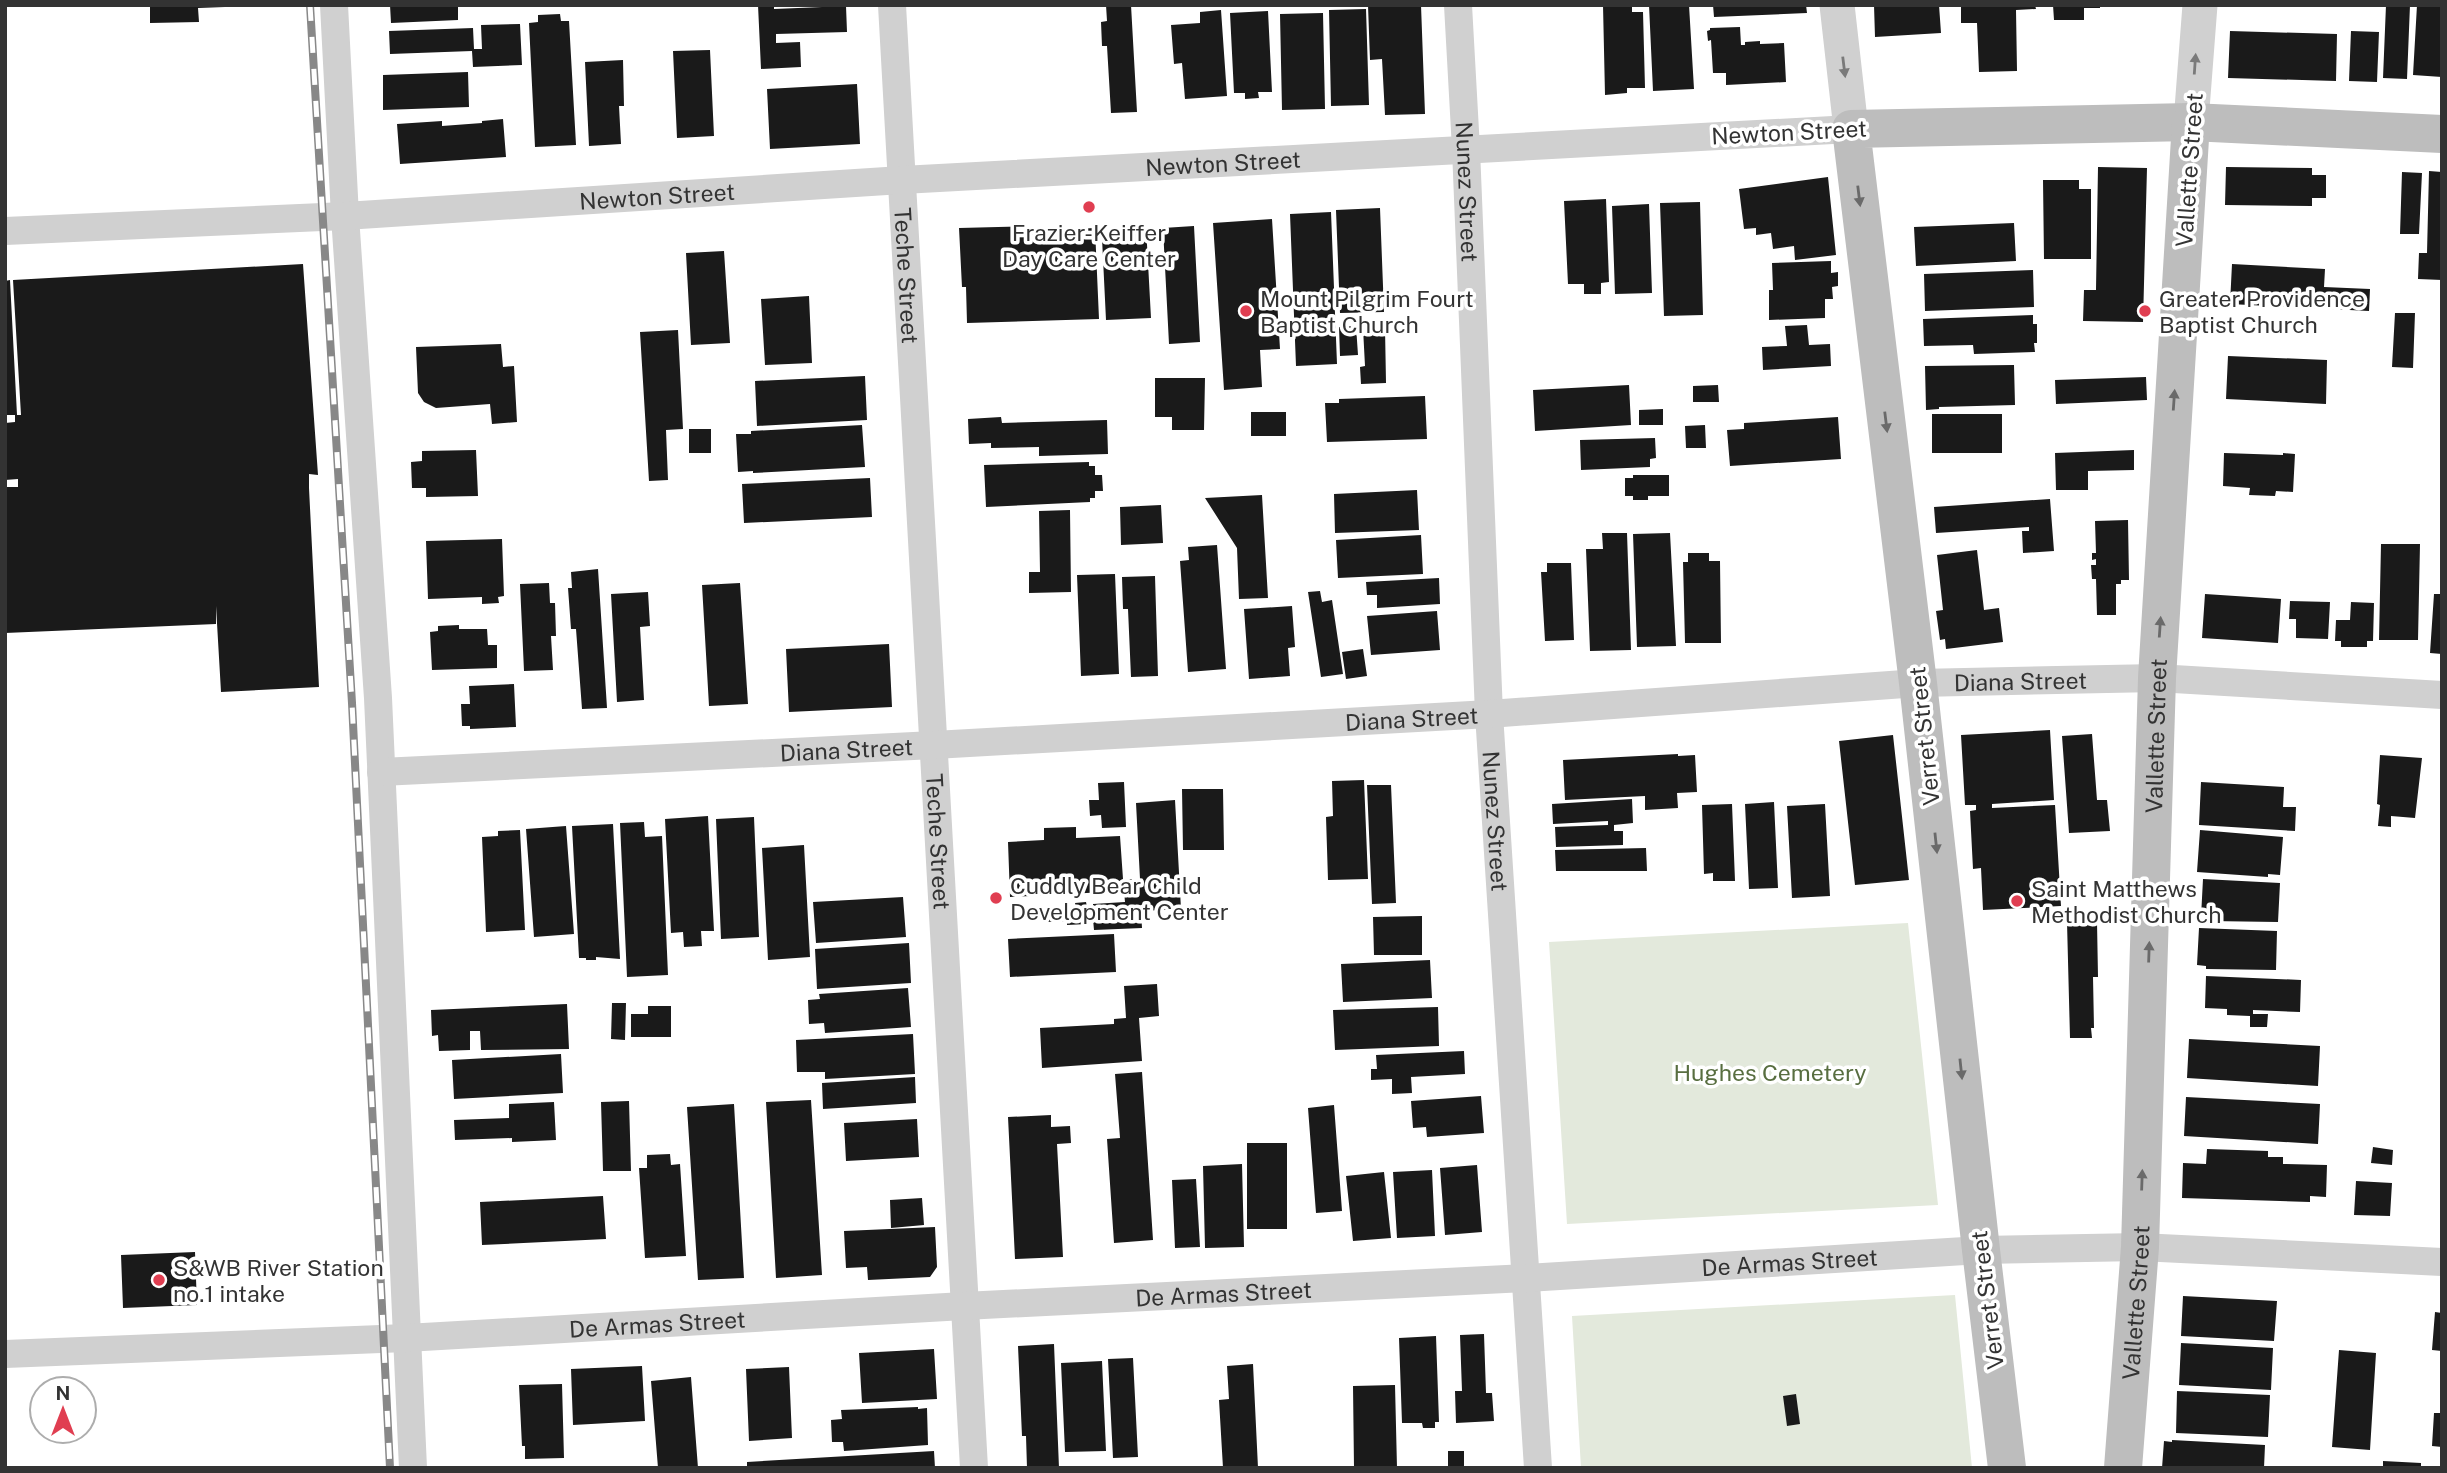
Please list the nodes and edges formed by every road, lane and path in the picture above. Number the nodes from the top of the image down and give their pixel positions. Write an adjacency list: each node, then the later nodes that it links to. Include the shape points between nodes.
1 (334, 5): 11 (street)
2 (892, 5): 10 (street, Teche Street)
3 (1458, 5): 9 (street, Nunez Street)
4 (1837, 5): 7 (street, Verret Street, one-way to 7)
5 (2200, 5): 6 (street, Vallette Street, one-way to 5)
6 (2191, 122): 7 (main road, Newton Street); 8 (main road, Newton Street); 13 (main road, Vallette Street, one-way to 6)
7 (1851, 128): 9 (street, Newton Street); 14 (main road, Verret Street, one-way to 14)
8 (2442, 134)
9 (1466, 149): 10 (street, Newton Street); 16 (street, Nunez Street)
10 (902, 180): 11 (street, Newton Street); 17 (street, Teche Street)
11 (345, 216): 12 (street, Newton Street); 18 (street)
12 (5, 231)
13 (2157, 678): 14 (street, Diana Street); 15 (street, Diana Street); 19 (main road, Vallette Street, one-way to 13)
14 (1918, 682): 16 (street, Diana Street); 20 (main road, Verret Street, one-way to 20)
15 (2442, 695)
16 (1489, 714): 17 (street, Diana Street); 22 (street, Nunez Street)
17 (934, 745): 18 (street, Diana Street); 23 (street, Teche Street)
18 (381, 772): 24 (street)
19 (2140, 1247): 20 (street, De Armas Street); 21 (street, De Armas Street); 30 (main road, Vallette Street)
20 (1981, 1250): 22 (street, De Armas Street); 29 (main road, Verret Street)
21 (2442, 1262)
22 (1527, 1278): 23 (street, De Armas Street); 28 (street, Nunez Street)
23 (964, 1306): 24 (street, De Armas Street); 27 (street, Teche Street)
24 (406, 1338): 25 (street, De Armas Street); 26 (street)
25 (5, 1354)
26 (413, 1468)
27 (974, 1468)
28 (1538, 1468)
29 (2007, 1468)
30 (2123, 1468)

